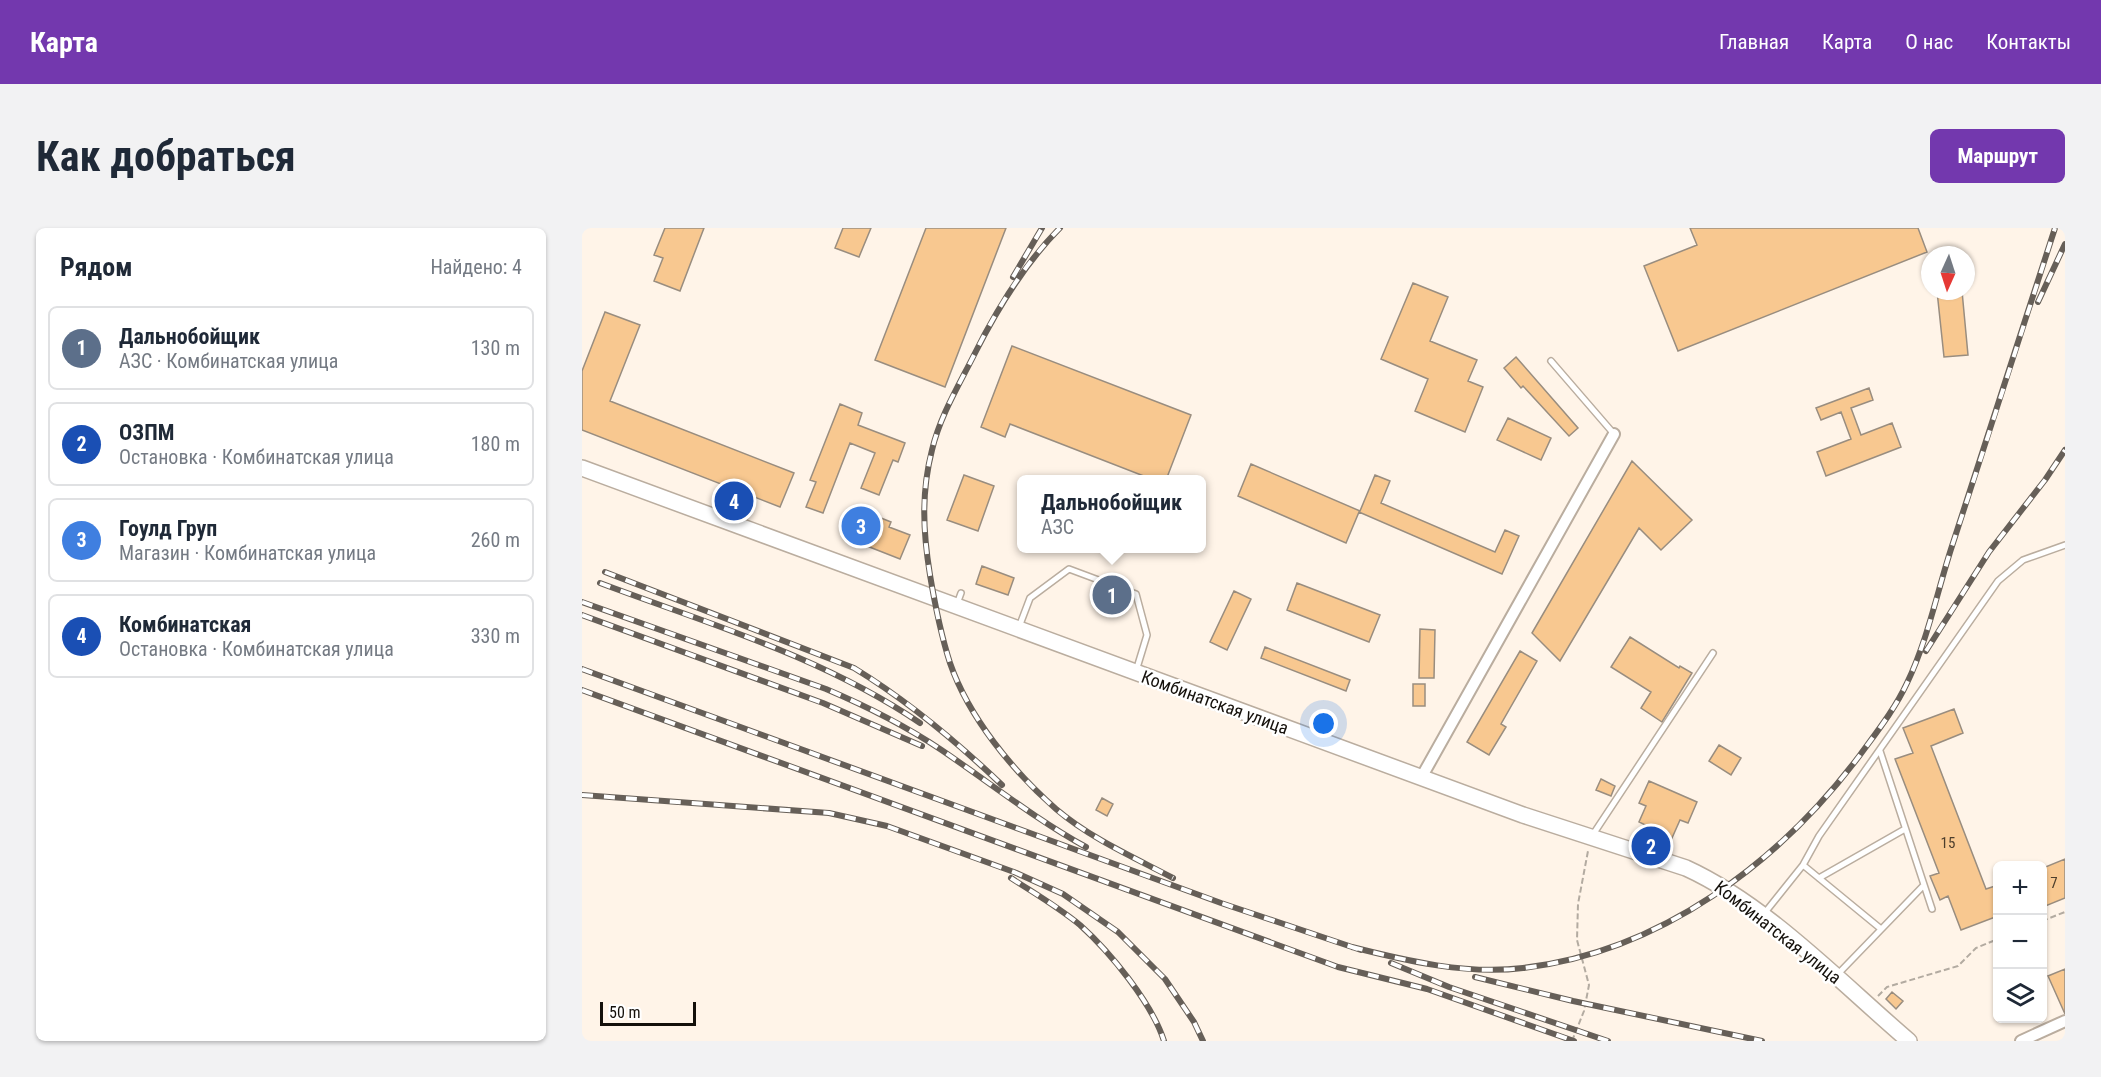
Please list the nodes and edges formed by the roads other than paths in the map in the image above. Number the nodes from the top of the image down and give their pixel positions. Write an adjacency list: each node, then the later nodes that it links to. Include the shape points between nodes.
1 (1551, 361): 2 (lane)
2 (1614, 434): 9 (street)
3 (582, 468): 5 (main road, Комбинатская улица, via 959,599)
4 (2065, 545): 8 (lane, via 2023,561 1998,581)
5 (1019, 628): 7 (main road, Комбинатская улица); 7 (lane, via 1030,598 1069,569 1136,594 1147,635)
6 (1713, 653): 11 (lane)
7 (1135, 672): 9 (main road, Комбинатская улица)
8 (1880, 752): 10 (lane); 12 (lane, via 1819,836)
9 (1422, 778): 11 (main road, Комбинатская улица)
10 (1905, 829): 13 (lane); 14 (lane)
11 (1591, 837): 16 (main road, Комбинатская улица, via 1707,877)
12 (1803, 865): 13 (lane); 16 (lane)
13 (1819, 878): 17 (lane)
14 (1924, 885): 15 (lane); 17 (lane)
15 (1932, 909)
16 (1762, 916): 18 (main road, Комбинатская улица)
17 (1881, 928): 18 (lane)
18 (1835, 976): 21 (main road, Комбинатская улица)
19 (2065, 1021): 20 (street)
20 (2024, 1040)
21 (1909, 1041)

